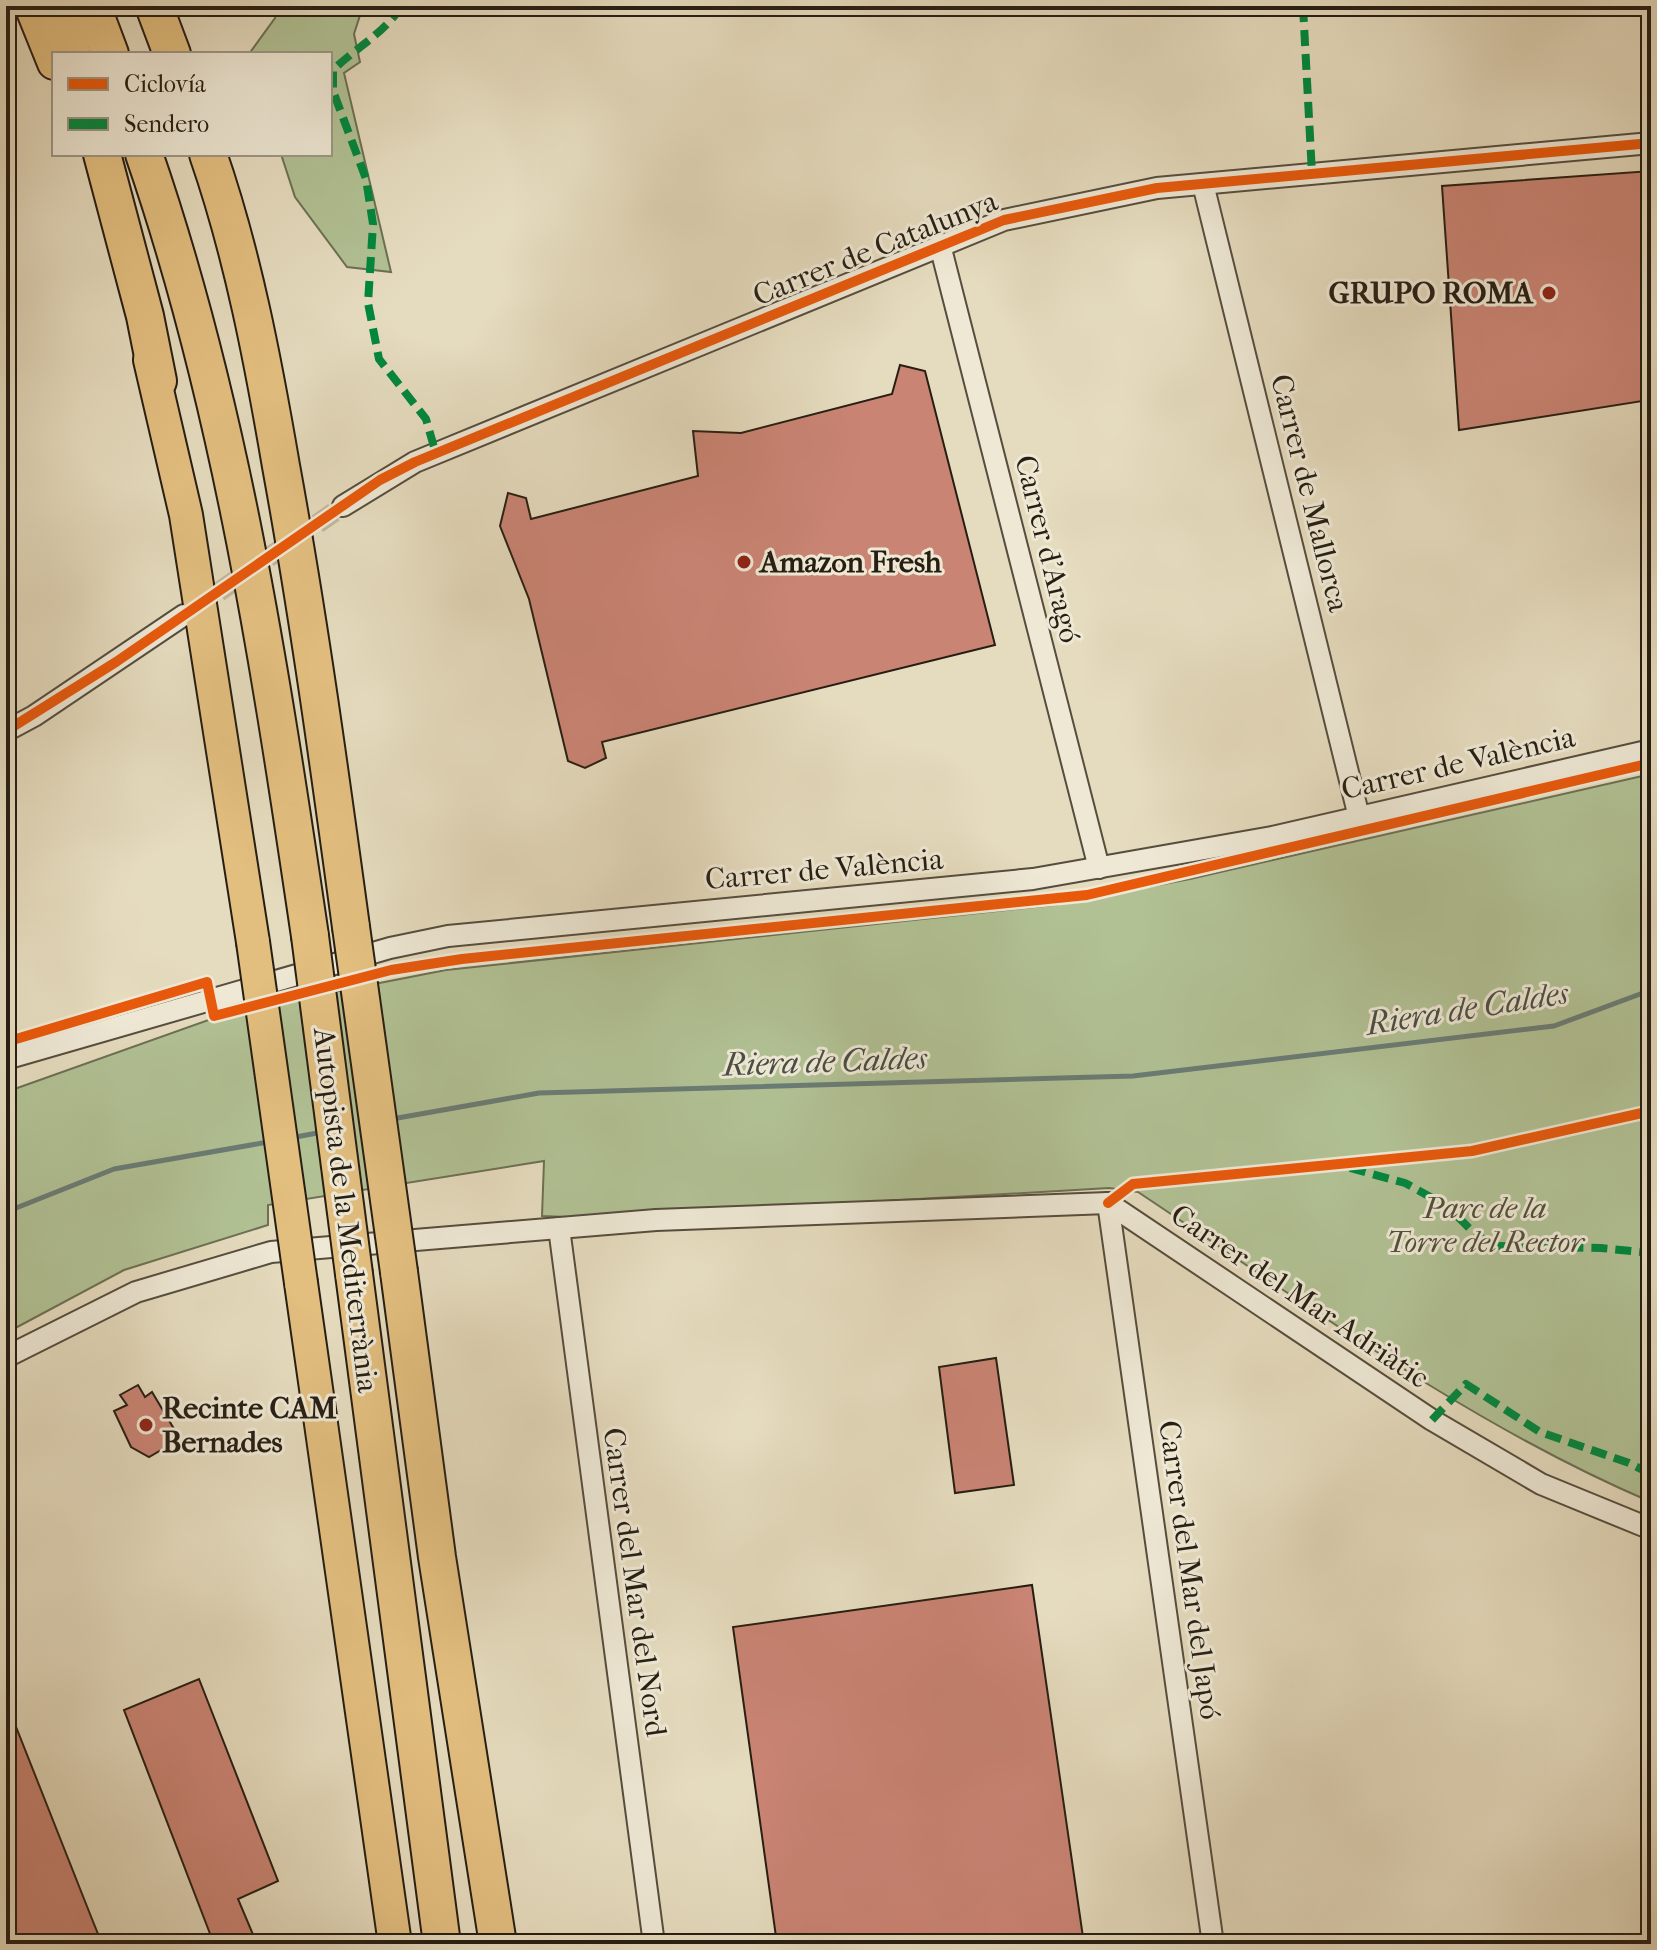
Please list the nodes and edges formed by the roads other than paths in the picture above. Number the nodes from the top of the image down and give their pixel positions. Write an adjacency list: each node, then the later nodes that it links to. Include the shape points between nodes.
1 (31, 6): 8 (highway)
2 (55, 6): 5 (highway)
3 (92, 6): 6 (highway)
4 (154, 6): 7 (highway)
5 (71, 52)
6 (109, 52)
7 (171, 52)
8 (52, 58)
9 (1651, 143): 14 (street, Carrer de Catalunya)
10 (87, 156): 16 (highway)
11 (103, 156): 16 (highway)
12 (145, 156): 29 (highway, Autopista de la Mediterrània, bridge, via 187,285 227,453 273,699 310,936)
13 (209, 156): 30 (highway, Autopista de la Mediterrània, bridge, via 238,254 272,415 319,694 437,1557)
14 (1203, 184): 15 (street, Carrer de Catalunya, via 1157,188 1004,220); 21 (street, Carrer de Mallorca)
15 (940, 245): 17 (street, Carrer de Catalunya, via 415,462); 22 (street, Carrer d'Aragó)
16 (158, 381): 28 (highway, bridge, via 203,617 253,942)
17 (343, 506)
18 (184, 615): 19 (street)
19 (6, 731)
20 (1651, 750): 21 (street, Carrer de València)
21 (1359, 817): 22 (street, Carrer de València)
22 (1099, 868): 23 (street, Carrer de València, via 1033,879 448,936 156,1012)
23 (6, 1059)
24 (1108, 1203): 25 (street); 27 (street, Carrer del Mar Adriàtic, via 1432,1420 1541,1484); 32 (street, Carrer del Mar del Japó)
25 (559, 1228): 26 (street, via 271,1252 136,1292); 31 (street, Carrer del Mar del Nord)
26 (6, 1357)
27 (1651, 1529)
28 (394, 1941)
29 (442, 1944)
30 (498, 1944)
31 (654, 1944)
32 (1213, 1944)

